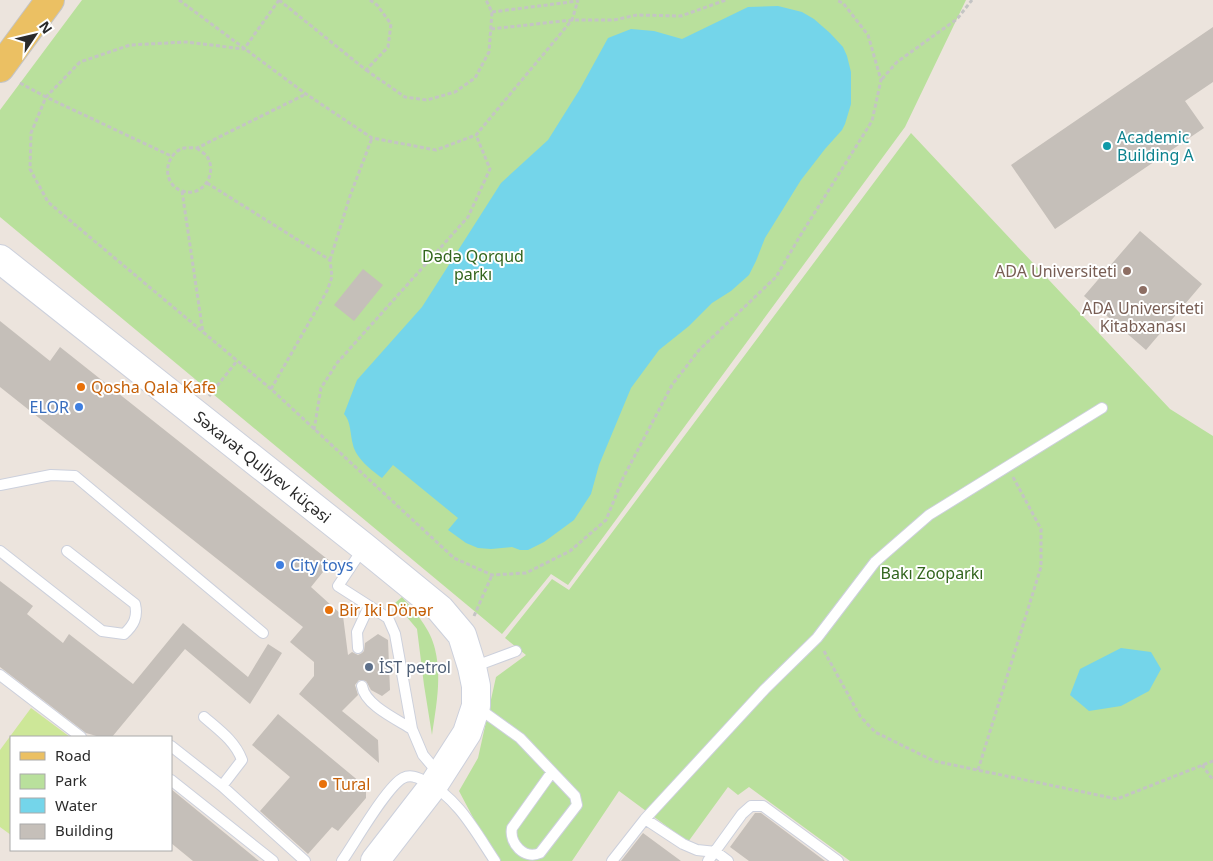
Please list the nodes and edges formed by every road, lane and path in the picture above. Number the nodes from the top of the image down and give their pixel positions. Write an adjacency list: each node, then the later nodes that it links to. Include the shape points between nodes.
1 (50, 0): 15 (main road)
2 (179, 0): 13 (path)
3 (279, 0): 13 (path); 14 (path)
4 (370, 0): 14 (path, via 391,24 388,47)
5 (486, 0): 10 (path)
6 (578, 0): 10 (path); 11 (path)
7 (726, 0): 11 (path, via 681,16 637,15 614,20)
8 (836, 0): 16 (path, via 843,3 868,35)
9 (972, 0): 16 (path, via 957,20 897,62)
10 (492, 12): 12 (path)
11 (572, 20): 12 (path); 19 (path)
12 (491, 29): 14 (path, via 489,52 475,78 455,92 427,100 405,97)
13 (244, 49): 17 (path); 18 (path, via 186,42 130,45 80,62)
14 (366, 70)
15 (10, 76): 18 (path)
16 (882, 80): 38 (path, via 872,121 776,277 699,350 672,385 623,478 606,520 570,551 526,573)
17 (306, 94): 20 (path); 21 (path)
18 (46, 98): 22 (path); 27 (path, via 31,133 30,169 48,202)
19 (476, 135): 20 (path, via 436,150); 32 (path, via 490,169 468,217 337,363 321,388)
20 (372, 138): 26 (path)
21 (197, 148): 22 (path, via 183,148); 23 (path, via 208,156 212,170)
22 (171, 156): 24 (path, via 166,169 171,182)
23 (207, 183): 24 (path, via 196,191); 26 (path)
24 (182, 191): 27 (path)
25 (0, 259): 31 (main road, Səxavət Quliyev küçəsi)
26 (330, 260): 29 (path, via 332,276 327,291)
27 (203, 333): 28 (path)
28 (237, 361): 29 (path); 31 (path)
29 (271, 389): 32 (path)
30 (1102, 408): 33 (lane)
31 (195, 413): 35 (main road, Səxavət Quliyev küçəsi)
32 (314, 430): 38 (path, via 454,558)
33 (1007, 467): 42 (lane, via 930,515 875,562); 55 (path, via 1041,529 1040,567)
34 (0, 485): 41 (lane, via 50,475 75,476)
35 (364, 547): 39 (lane, via 338,586); 45 (main road, Səxavət Quliyev küçəsi, via 440,609 462,636)
36 (0, 551): 37 (lane, via 102,631 124,634 132,627 137,614 136,604)
37 (67, 551)
38 (492, 575): 40 (path)
39 (369, 606): 43 (lane, via 357,632); 50 (lane, via 388,618 395,634)
40 (477, 612)
41 (263, 633)
42 (817, 638): 55 (path, via 860,716 875,732 934,761); 61 (lane, via 765,689)
43 (358, 648)
44 (516, 651): 45 (lane)
45 (472, 667): 48 (main road, Səxavət Quliyev küçəsi)
46 (0, 675): 51 (lane)
47 (362, 686): 50 (lane, via 370,702)
48 (476, 706): 56 (lane, via 520,738); 57 (main road, via 467,733)
49 (204, 717): 60 (lane, via 232,741 242,760)
50 (412, 729): 57 (lane)
51 (80, 736)
52 (172, 747): 60 (lane)
53 (1213, 761): 54 (path)
54 (1202, 765): 55 (path, via 1117,799); 58 (path)
55 (978, 770)
56 (552, 772): 56 (lane, via 512,828 514,843 525,854 533,856 540,853 577,805 575,796)
57 (437, 780): 65 (lane, via 415,776 404,778 391,788); 66 (main road); 67 (lane)
58 (1213, 780)
59 (172, 781): 63 (lane)
60 (222, 786): 64 (lane)
61 (645, 819): 62 (lane, via 683,844 697,850); 68 (lane)
62 (716, 852): 69 (lane); 70 (lane); 71 (lane, via 742,814 751,806 763,806)
63 (273, 861)
64 (305, 861)
65 (342, 861)
66 (374, 861)
67 (495, 861)
68 (612, 861)
69 (708, 861)
70 (728, 861)
71 (838, 861)

